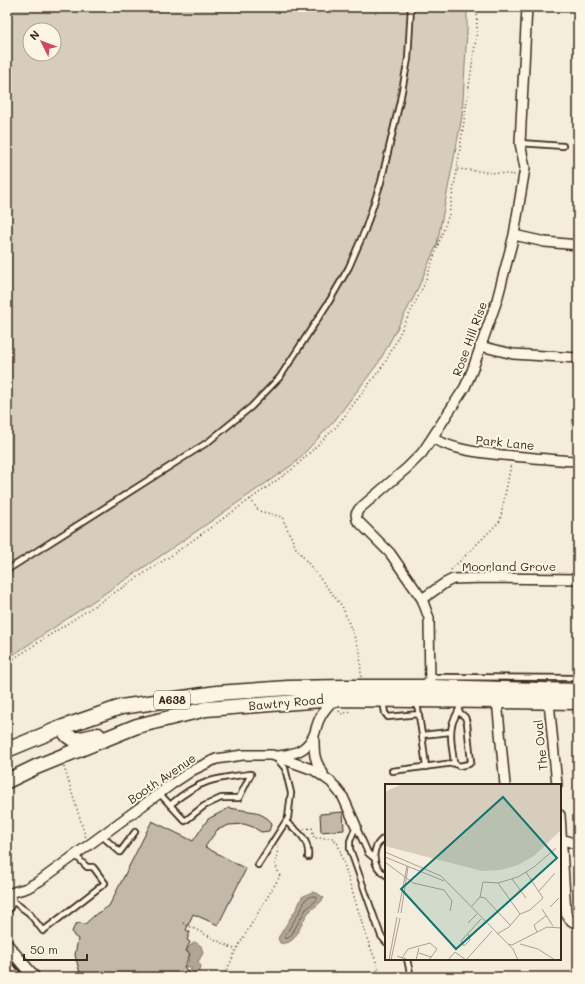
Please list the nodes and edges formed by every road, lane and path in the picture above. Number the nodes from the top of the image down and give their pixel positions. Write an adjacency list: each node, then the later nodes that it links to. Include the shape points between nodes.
1 (411, 7): 16 (lane, via 408,59 400,101 381,182 365,230 350,267 280,377 251,407 208,442)
2 (477, 7): 6 (path, via 477,31)
3 (527, 7): 4 (street, Rose Hill Rise)
4 (520, 143): 5 (lane); 7 (street, Rose Hill Rise, via 525,168)
5 (563, 146)
6 (457, 169): 7 (path); 15 (path, via 449,214 424,285 385,363 337,426 294,468)
7 (523, 176): 8 (street, Rose Hill Rise)
8 (514, 235): 9 (street, via 545,242); 10 (street, Rose Hill Rise, via 497,300)
9 (578, 245)
10 (480, 346): 11 (street, via 514,354); 12 (street, Rose Hill Rise, via 465,387)
11 (578, 358)
12 (432, 438): 13 (street, Park Lane, via 445,445 476,453); 19 (street, Rose Hill Rise, via 407,468 356,514 358,520 390,553)
13 (512, 456): 14 (street, Park Lane); 18 (path, via 500,521 449,573)
14 (578, 461)
15 (250, 499): 20 (path, via 172,555); 22 (path, via 259,511 282,517 296,548 342,606 360,651)
16 (7, 570)
17 (578, 579): 18 (street, Moorland Grove, via 485,578 453,579)
18 (445, 583): 19 (street, Moorland Grove)
19 (422, 600): 23 (street, Rose Hill Rise, via 429,618)
20 (7, 663)
21 (578, 678): 23 (lane)
22 (361, 680)
23 (430, 682): 24 (highway, Bawtry Road / A638); 25 (highway, Bawtry Road / A638)
24 (345, 687): 26 (street); 35 (highway, Bawtry Road / A638, via 217,693 121,707)
25 (578, 691)
26 (335, 699): 27 (highway, Bawtry Road / A638); 34 (highway, Bawtry Road / A638, via 206,709); 37 (street, via 324,710)
27 (383, 699): 28 (highway, Bawtry Road / A638); 33 (lane, via 388,717)
28 (416, 699): 32 (highway, Bawtry Road / A638); 33 (lane)
29 (498, 700): 30 (highway, Bawtry Road / A638); 32 (highway, Bawtry Road / A638); 47 (street)
30 (549, 702): 31 (highway, Bawtry Road / A638); 48 (street, The Oval)
31 (578, 702)
32 (460, 706): 36 (lane); 42 (lane, via 468,723 471,762 459,766)
33 (419, 714): 38 (lane)
34 (138, 726): 35 (highway, via 73,740 68,737); 41 (highway, Bawtry Road / A638)
35 (63, 727): 39 (highway, Bawtry Road / A638)
36 (450, 732): 38 (lane); 42 (lane)
37 (314, 735): 40 (street, via 307,746 295,754); 46 (street, via 314,757)
38 (422, 735): 43 (lane)
39 (7, 750)
40 (275, 756): 46 (street, Booth Avenue, via 314,770); 49 (street, Booth Avenue, via 256,754 216,759 193,770); 51 (lane, via 285,768 291,793)
41 (60, 757): 45 (highway, Bawtry Road / A638); 61 (path)
42 (454, 763): 43 (lane)
43 (426, 767): 44 (lane)
44 (392, 771)
45 (7, 781)
46 (331, 782): 52 (street, Booth Avenue, via 343,797)
47 (505, 784)
48 (557, 784)
49 (160, 794): 50 (lane); 57 (street, Booth Avenue)
50 (170, 805): 50 (lane, via 185,821 204,806 221,798 239,798 251,774 222,777 200,784)
51 (286, 822): 54 (lane); 56 (lane)
52 (356, 826): 64 (lane, Booth Avenue, via 368,853); 71 (lane, via 350,841 350,850 381,936)
53 (561, 827): 59 (street)
54 (296, 830): 63 (lane, via 309,848); 76 (path, via 312,828 314,838 333,838 338,844 366,936)
55 (135, 832): 57 (lane, via 120,852)
56 (279, 833): 65 (lane); 73 (path, via 281,837 275,864 280,876)
57 (102, 836): 61 (street, Booth Avenue)
58 (385, 838): 64 (lane, via 377,845)
59 (562, 839): 60 (street); 70 (street, via 566,914 574,923)
60 (578, 845)
61 (88, 846): 62 (street, Booth Avenue)
62 (75, 855): 67 (street, Booth Avenue, via 41,880); 67 (lane, via 87,867 93,867 105,883 43,931 29,913)
63 (308, 857)
64 (374, 858): 66 (lane, Booth Avenue, via 379,871)
65 (258, 865)
66 (385, 874)
67 (10, 896): 68 (street)
68 (7, 909)
69 (183, 923): 73 (path)
70 (578, 923)
71 (385, 941)
72 (7, 945): 79 (street)
73 (236, 950): 80 (path)
74 (407, 960): 82 (lane)
75 (7, 966): 78 (street)
76 (380, 970): 77 (path); 81 (path)
77 (369, 973)
78 (16, 977)
79 (34, 977)
80 (224, 977)
81 (382, 977)
82 (411, 977)

